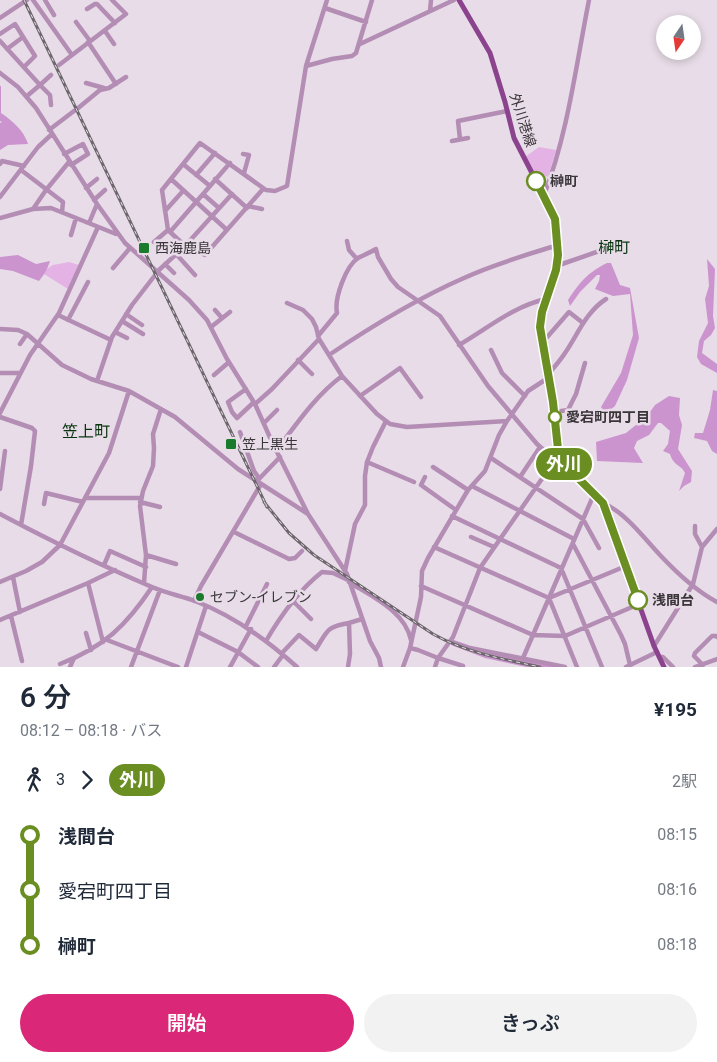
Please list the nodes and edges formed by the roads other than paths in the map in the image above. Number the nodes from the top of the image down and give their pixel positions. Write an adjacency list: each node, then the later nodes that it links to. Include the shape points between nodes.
1 (14, 0): 12 (street)
2 (33, 0): 29 (street)
3 (44, 0): 16 (street)
4 (112, 0): 20 (street, via 126,14)
5 (327, 0): 13 (street)
6 (372, 0): 19 (street)
7 (432, 0): 15 (street)
8 (454, 0): 15 (street)
9 (459, 0): 42 (main road, 外川港線, via 490,53)
10 (589, 0): 68 (street, via 567,113)
11 (25, 1): 12 (street)
12 (18, 6): 17 (street)
13 (325, 8): 19 (street); 31 (street)
14 (87, 9): 20 (street, via 97,4)
15 (430, 11): 27 (street)
16 (54, 15)
17 (0, 18)
18 (76, 22): 25 (street)
19 (366, 22): 27 (street)
20 (115, 23): 21 (street)
21 (105, 31): 25 (street); 26 (street)
22 (0, 34): 23 (street, via 15,24)
23 (23, 37): 28 (street); 32 (street, via 35,56)
24 (0, 41): 28 (street)
25 (89, 41): 29 (street); 37 (street)
26 (114, 44)
27 (360, 44): 31 (street, via 352,56)
28 (7, 49): 32 (street)
29 (72, 54): 30 (street)
30 (59, 65)
31 (306, 66): 62 (street, via 287,186 275,191)
32 (24, 68): 38 (street)
33 (0, 73): 40 (street)
34 (126, 78): 37 (street)
35 (52, 84): 38 (street, via 49,77)
36 (86, 84): 39 (street)
37 (116, 84): 39 (street)
38 (40, 85): 40 (street); 41 (street, via 50,95)
39 (106, 88): 43 (street)
40 (27, 96): 43 (street)
41 (51, 105)
42 (507, 111): 45 (street, via 458,121); 68 (main road, 外川港線, via 514,138)
43 (50, 132): 48 (street); 54 (street)
44 (468, 138): 45 (street)
45 (460, 139): 46 (street)
46 (452, 141)
47 (215, 153): 51 (street); 53 (street, via 200,143); 56 (street)
48 (64, 154): 50 (street); 50 (street, via 83,144 88,154)
49 (243, 154): 55 (street, via 249,155)
50 (70, 163): 61 (street); 63 (street)
51 (230, 163): 55 (street); 59 (street)
52 (0, 164): 54 (street, via 2,161)
53 (183, 164): 56 (street); 58 (street)
54 (22, 168): 63 (street); 69 (street)
55 (244, 173): 62 (street)
56 (196, 174): 60 (street)
57 (97, 179): 61 (street)
58 (171, 179): 65 (street); 76 (street, via 162,190)
59 (216, 179): 60 (street); 67 (street)
60 (210, 186): 66 (street)
61 (86, 188): 70 (street)
62 (263, 189): 72 (street)
63 (46, 190): 74 (street); 77 (street, via 63,202)
64 (105, 190): 70 (street)
65 (183, 191): 71 (street); 76 (street)
66 (203, 194): 71 (street); 73 (street)
67 (232, 194): 72 (street); 73 (street)
68 (544, 195): 89 (main road, 外川港線, via 555,219)
69 (0, 197)
70 (95, 202): 81 (street); 85 (street)
71 (196, 202): 78 (street); 84 (street)
72 (248, 207): 75 (street); 83 (street)
73 (219, 208): 78 (street)
74 (33, 209): 77 (street, via 52,208); 79 (street)
75 (262, 209)
76 (165, 210): 84 (street)
77 (62, 212): 80 (street)
78 (212, 216): 83 (street); 90 (street)
79 (0, 218)
80 (76, 218): 81 (street); 86 (street)
81 (89, 223): 82 (street)
82 (98, 227): 85 (street); 109 (street)
83 (227, 230): 90 (street, via 205,255)
84 (169, 231): 88 (street); 90 (street)
85 (118, 234): 91 (street)
86 (70, 235)
87 (347, 241): 94 (street, via 349,250)
88 (154, 242)
89 (558, 245): 95 (main road, 外川港線); 104 (street, via 466,277)
90 (185, 246): 93 (street)
91 (130, 248): 97 (street); 98 (street)
92 (625, 252): 95 (street, via 611,247)
93 (177, 255): 96 (street); 100 (street)
94 (357, 259): 104 (street, via 376,249 391,279); 121 (street, via 341,285 336,302 337,313)
95 (557, 263): 102 (main road, 外川港線)
96 (166, 264): 98 (street); 99 (street)
97 (113, 268)
98 (158, 273): 108 (street); 115 (street, via 199,310)
99 (174, 273)
100 (195, 275)
101 (88, 282): 111 (street)
102 (546, 299): 123 (main road, 外川港線, via 540,322); 126 (street, via 512,311)
103 (606, 299): 113 (street, via 596,305)
104 (419, 301): 126 (street, via 440,316); 128 (street)
105 (287, 303): 121 (street, via 303,310 312,319)
106 (216, 310): 110 (street)
107 (230, 312): 110 (street)
108 (126, 314): 112 (street); 114 (street)
109 (58, 315): 111 (street); 125 (street)
110 (222, 318): 115 (street)
111 (68, 320): 122 (street)
112 (122, 321): 117 (street); 119 (street)
113 (583, 323): 123 (street, via 569,312); 137 (street)
114 (142, 325)
115 (211, 327): 130 (street)
116 (0, 329): 118 (street)
117 (115, 332): 120 (street); 122 (street)
118 (27, 334): 124 (street); 125 (street)
119 (143, 334)
120 (127, 338)
121 (319, 338): 128 (street); 129 (street)
122 (111, 340): 138 (street)
123 (542, 343): 137 (main road, 外川港線)
124 (20, 344)
125 (38, 344): 133 (street); 138 (street, via 62,365)
126 (459, 345): 149 (street)
127 (491, 350): 142 (street, via 502,373)
128 (329, 355): 136 (street)
129 (298, 360): 134 (street); 144 (street)
130 (229, 362): 135 (street); 139 (street)
131 (585, 362): 147 (street, via 568,410)
132 (0, 373): 133 (street)
133 (20, 373): 148 (street)
134 (312, 374)
135 (214, 375)
136 (342, 376): 141 (street); 157 (street, via 314,403)
137 (548, 377): 142 (street); 147 (main road, 外川港線)
138 (97, 381): 140 (street)
139 (246, 389): 144 (street); 144 (street, via 228,402 232,412 237,418)
140 (129, 391): 145 (street); 173 (street, via 109,453)
141 (360, 396): 143 (street, via 400,368); 151 (street)
142 (525, 396): 149 (street)
143 (421, 397)
144 (255, 403): 153 (street)
145 (161, 409): 166 (street, via 183,422 238,470); 174 (street, via 153,434 153,466)
146 (277, 410): 153 (street)
147 (555, 412): 160 (main road, 外川港線)
148 (0, 413)
149 (512, 415): 152 (street); 155 (street)
150 (0, 417): 184 (street, via 35,431)
151 (386, 421): 152 (street, via 407,427); 162 (street)
152 (508, 421): 159 (street)
153 (264, 423): 157 (street)
154 (240, 432): 166 (street)
155 (540, 447): 161 (street); 165 (street)
156 (5, 451): 170 (street)
157 (276, 451): 158 (street)
158 (280, 458): 166 (street); 181 (street)
159 (490, 458): 165 (street); 168 (street, via 485,471)
160 (561, 458): 161 (street); 172 (main road, 外川港線)
161 (555, 460): 169 (street)
162 (367, 462): 167 (street); 205 (street, via 365,505 355,524)
163 (433, 467): 171 (street)
164 (426, 477): 178 (street, via 421,485)
165 (520, 477): 169 (street)
166 (259, 481): 181 (street); 187 (street)
167 (414, 482)
168 (472, 486): 171 (street); 179 (street)
169 (536, 488): 179 (street); 183 (street)
170 (0, 489)
171 (468, 490): 178 (street)
172 (594, 494): 175 (main road, 外川港線); 183 (street)
173 (84, 500): 174 (street); 176 (street, via 46,493); 191 (street)
174 (141, 500): 177 (street); 197 (street)
175 (603, 503): 200 (main road, 外川港線); 213 (street, via 618,513)
176 (44, 504)
177 (160, 507)
178 (456, 510): 182 (street)
179 (520, 512): 189 (street); 190 (street)
180 (0, 514): 184 (street)
181 (308, 514): 205 (street)
182 (452, 516): 189 (street); 192 (street)
183 (583, 519): 190 (street); 195 (street)
184 (21, 525): 191 (street)
185 (696, 526): 194 (street, via 695,534)
186 (717, 529): 194 (street)
187 (234, 532): 196 (street, via 289,559); 219 (street)
188 (471, 537): 193 (street)
189 (499, 540): 193 (street); 203 (street)
190 (574, 541): 203 (street); 207 (street)
191 (60, 545): 199 (street); 206 (street, via 48,558)
192 (434, 547): 202 (street); 214 (street, via 422,571)
193 (494, 547): 202 (street)
194 (702, 547): 213 (street)
195 (599, 548)
196 (302, 551)
197 (146, 555): 198 (street); 201 (street)
198 (176, 564)
199 (104, 565): 201 (street, via 110,551); 204 (street)
200 (626, 566): 207 (street); 222 (main road, 外川港線)
201 (146, 567): 211 (street)
202 (480, 568): 218 (street); 223 (street)
203 (561, 568): 216 (street); 218 (street)
204 (115, 570): 210 (street); 211 (street)
205 (345, 571): 208 (street)
206 (13, 577): 209 (street); 225 (street)
207 (592, 580): 216 (street); 227 (street)
208 (348, 581): 220 (street, via 333,573 322,572); 229 (street); 241 (street, via 396,613)
209 (0, 582)
210 (88, 583): 225 (street); 239 (street)
211 (144, 584): 215 (street)
212 (267, 584): 233 (street)
213 (693, 584): 221 (street); 243 (street)
214 (421, 586): 223 (street); 241 (street)
215 (152, 587): 217 (street); 239 (street, via 142,603)
216 (571, 588): 218 (street); 232 (street)
217 (160, 590): 219 (street); 246 (street)
218 (549, 598): 236 (street); 237 (street)
219 (194, 601): 224 (street)
220 (294, 601): 228 (street); 240 (street)
221 (717, 602)
222 (639, 604): 227 (street); 243 (main road, 外川港線)
223 (466, 605): 236 (street); 242 (street)
224 (206, 606): 233 (street); 234 (street)
225 (20, 612): 226 (street)
226 (11, 616): 230 (street); 254 (street)
227 (610, 616): 232 (street); 258 (street, via 625,644)
228 (311, 619)
229 (362, 619): 231 (street); 268 (street)
230 (0, 620)
231 (349, 623): 248 (street, via 329,628 316,648 299,635); 267 (street)
232 (586, 626): 237 (street); 273 (street)
233 (248, 627): 240 (street); 247 (street)
234 (198, 632): 247 (street); 262 (street)
235 (86, 633): 245 (street)
236 (533, 635): 237 (street); 252 (street)
237 (565, 636): 272 (street)
238 (717, 637): 256 (street, via 712,636 695,653)
239 (105, 641): 245 (street); 246 (street)
240 (266, 641): 248 (street)
241 (411, 641): 244 (street)
242 (450, 641): 251 (street); 252 (street)
243 (654, 646): 249 (main road, 外川港線)
244 (410, 648): 251 (street); 269 (street)
245 (91, 650): 250 (street)
246 (137, 651): 260 (street); 261 (street)
247 (238, 652): 263 (street); 264 (street)
248 (283, 654): 265 (street); 266 (street)
249 (658, 654): 258 (street); 274 (main road, 外川港線); 275 (street)
250 (74, 658): 255 (street); 259 (street)
251 (438, 658): 257 (street); 270 (street)
252 (523, 658): 271 (street)
253 (717, 659): 256 (street)
254 (22, 661)
255 (60, 664)
256 (703, 665): 276 (street)
257 (462, 666)
258 (628, 666)
259 (70, 667)
260 (131, 667)
261 (178, 667)
262 (186, 667)
263 (230, 667)
264 (258, 667)
265 (274, 667)
266 (297, 667)
267 (348, 667)
268 (381, 667)
269 (403, 667)
270 (435, 667)
271 (565, 667)
272 (577, 667)
273 (602, 667)
274 (664, 667)
275 (673, 667)
276 (695, 667)

